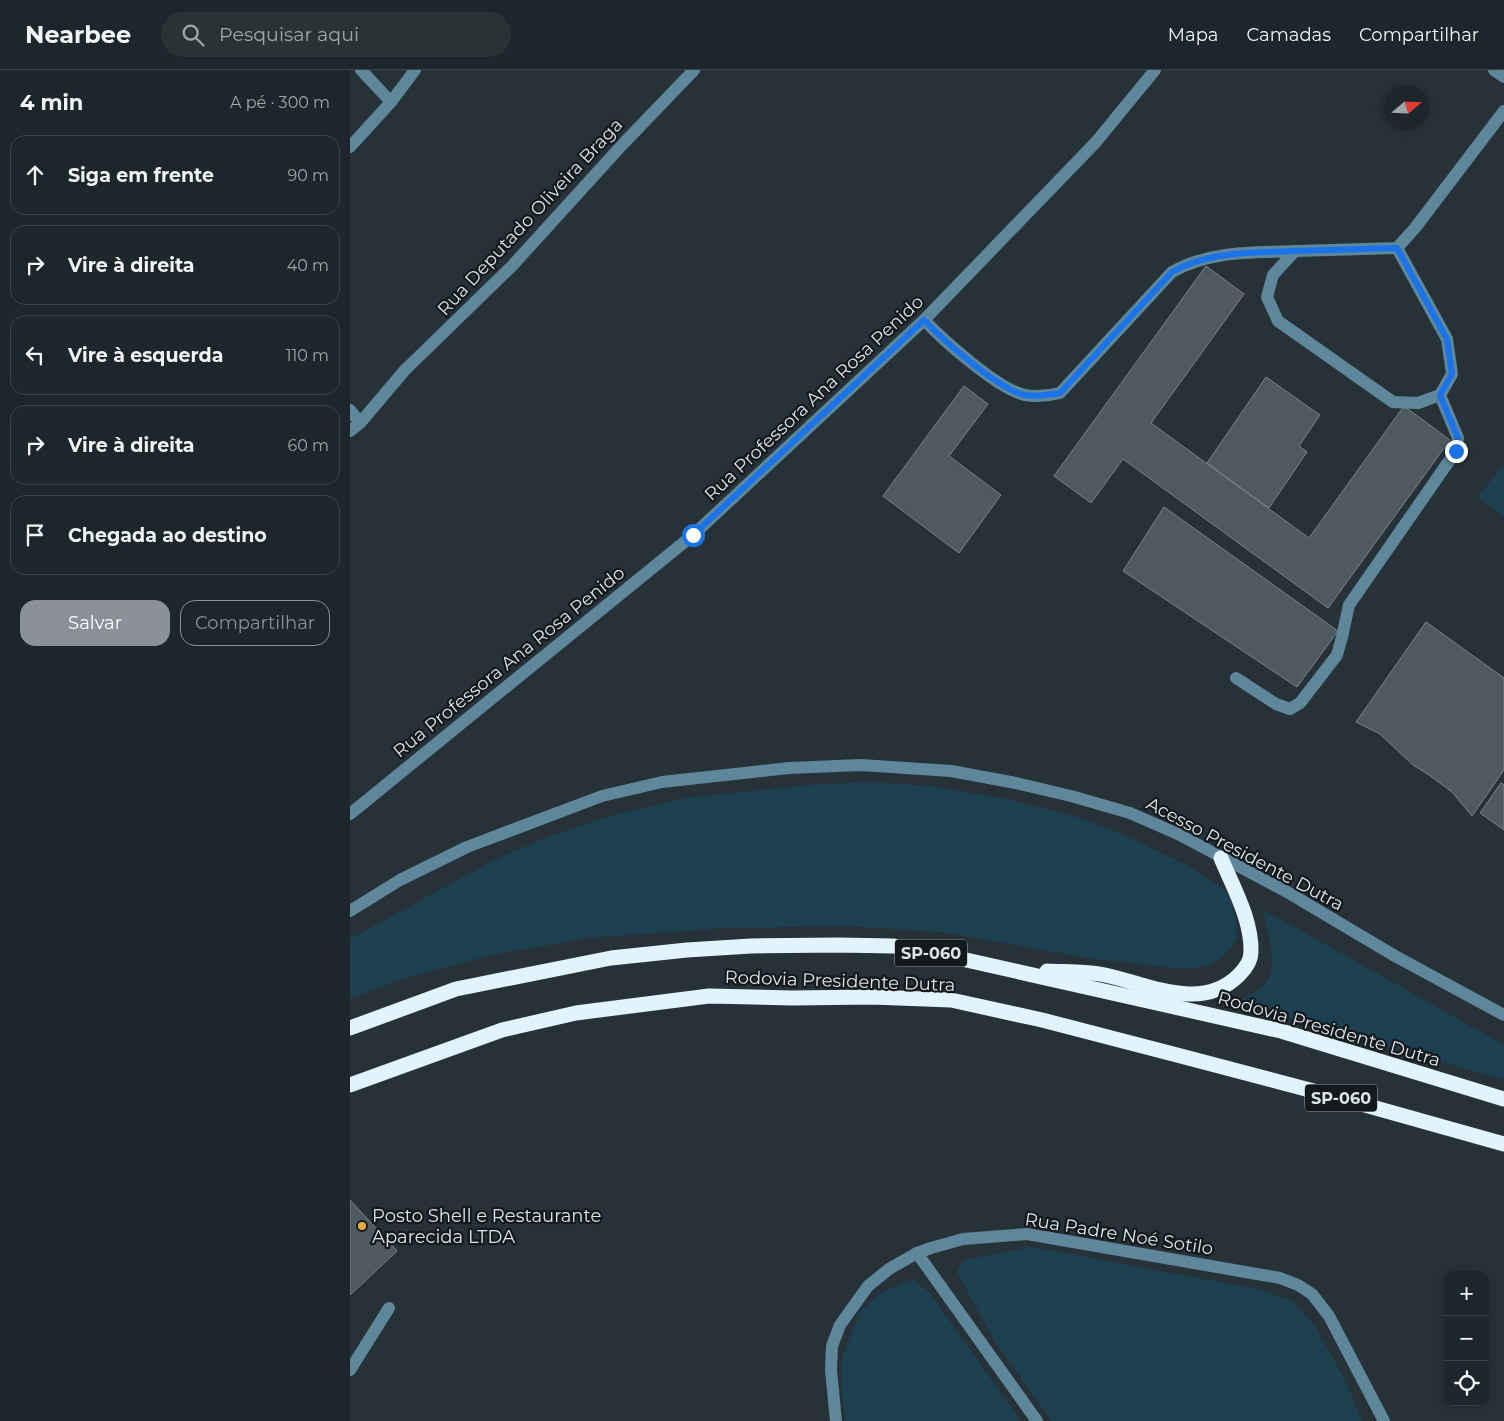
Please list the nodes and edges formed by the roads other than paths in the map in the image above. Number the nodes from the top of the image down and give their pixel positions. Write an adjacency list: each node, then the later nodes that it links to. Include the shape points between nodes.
1 (361, 70): 7 (street)
2 (415, 70): 7 (street)
3 (694, 70): 15 (street, Rua Deputado Oliveira Braga, via 512,266 405,370)
4 (1155, 70): 12 (street, Rua Professora Ana Rosa Penido, via 1096,142)
5 (1494, 70): 6 (street)
6 (1504, 78)
7 (391, 102): 9 (street)
8 (1504, 111): 10 (street)
9 (350, 147)
10 (1397, 248): 11 (street); 13 (street, via 1447,339 1452,374)
11 (1295, 251): 12 (street, via 1212,256 1172,272 1060,393 1044,396 1025,395 1008,389 942,339); 13 (street, via 1273,275 1267,297 1278,321 1392,402 1418,404)
12 (924, 320): 18 (street, Rua Professora Ana Rosa Penido, via 693,535)
13 (1440, 395): 17 (street, via 1458,438 1456,451 1349,605 1337,655 1300,704 1290,709 1276,704)
14 (350, 410): 15 (street)
15 (360, 423): 16 (street, Rua Deputado Oliveira Braga)
16 (350, 431)
17 (1236, 678)
18 (350, 814)
19 (1221, 858): 20 (street, Acesso Presidente Dutra, via 1178,834 1130,814 1016,783 950,771 861,765 789,768 662,782 602,796 467,847 400,880); 21 (highway, via 1245,917 1252,954 1247,967 1224,986 1181,995 1103,974); 22 (street, Acesso Presidente Dutra)
20 (350, 911)
21 (1002, 968): 23 (highway, Rodovia Presidente Dutra / SP-060, via 894,946 760,946 687,950 611,958 456,989); 25 (highway, Rodovia Presidente Dutra / SP-060, via 1281,1031)
22 (1504, 1014)
23 (350, 1028)
24 (350, 1085): 26 (highway, Rodovia Presidente Dutra / SP-060, via 502,1030 576,1013 709,996 951,1000 1100,1035)
25 (1504, 1099)
26 (1504, 1144)
27 (916, 1253): 30 (street, Rua Padre Noé Sotilo, via 868,1286 840,1324 832,1346 831,1370); 31 (street); 32 (street, Rua Padre Noé Sotilo, via 963,1239 1027,1234 1280,1278 1312,1294 1329,1316)
28 (389, 1308): 29 (street)
29 (350, 1370)
30 (836, 1421)
31 (1037, 1421)
32 (1384, 1421)

